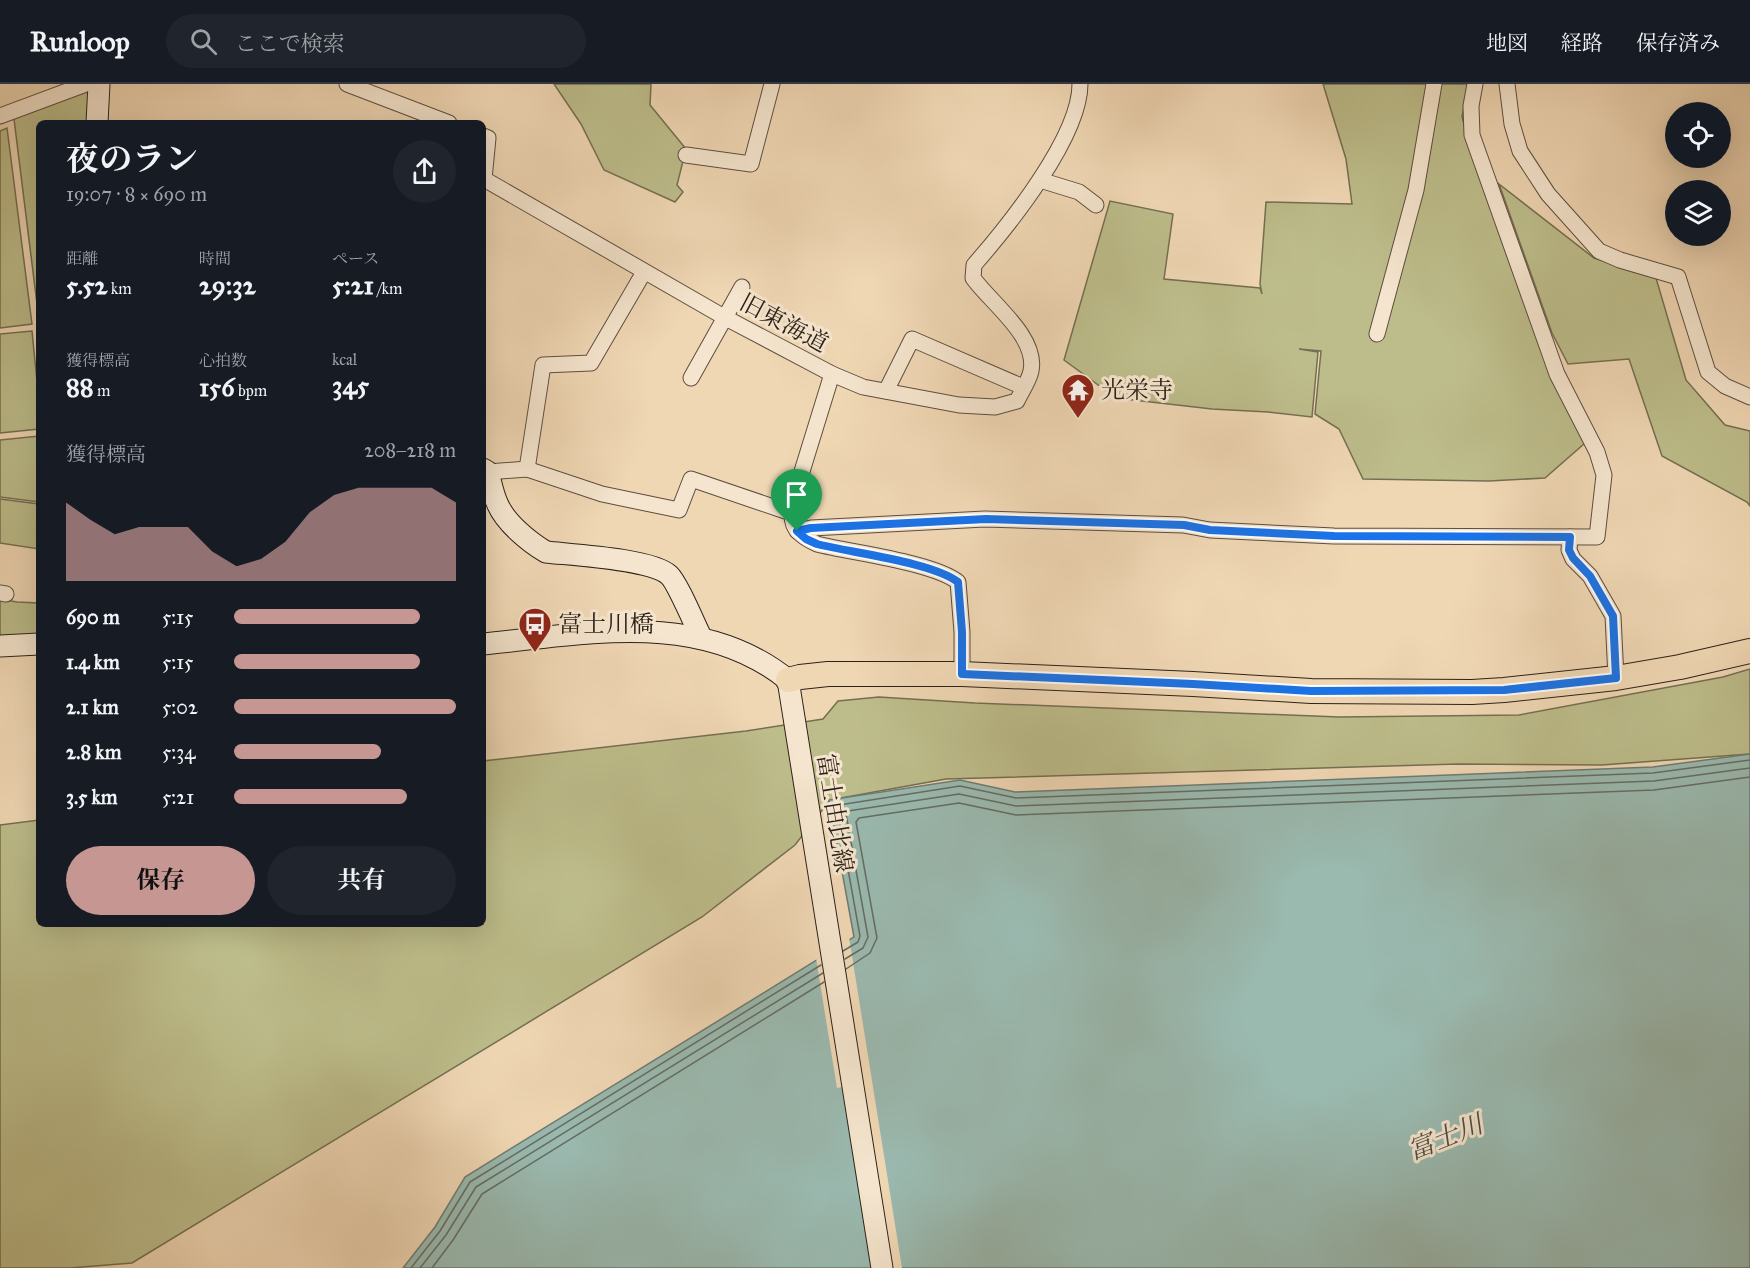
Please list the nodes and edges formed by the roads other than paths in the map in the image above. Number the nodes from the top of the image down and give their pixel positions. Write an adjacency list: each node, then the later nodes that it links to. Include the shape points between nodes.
1 (86, 84): 9 (street)
2 (99, 84): 10 (main road)
3 (347, 84): 11 (street)
4 (772, 84): 13 (street, via 751,164)
5 (1080, 84): 16 (street, via 1069,126)
6 (1434, 84): 21 (street, via 1416,190)
7 (1475, 84): 32 (street, via 1472,135 1557,374 1597,452 1604,476 1597,537)
8 (1508, 84): 26 (street, via 1512,124 1520,152 1548,194 1599,251 1678,277 1708,372 1725,386)
9 (0, 116)
10 (97, 120)
11 (441, 120)
12 (486, 137): 14 (street, 旧東海道)
13 (686, 155)
14 (486, 158)
15 (486, 180): 18 (street, 旧東海道)
16 (1040, 180): 17 (street, via 1079,192); 24 (street, via 974,265 973,278 1024,339 1031,371)
17 (1096, 205)
18 (644, 272): 20 (street, 旧東海道); 27 (street, via 591,363 543,365)
19 (742, 287): 20 (street)
20 (724, 317): 22 (street, 旧東海道); 23 (street)
21 (1377, 333)
22 (832, 374): 25 (street, via 862,387); 30 (street, 旧東海道)
23 (691, 378)
24 (1023, 387): 25 (street, via 1017,401 995,407 959,405); 25 (street, via 912,339)
25 (886, 391)
26 (1750, 397)
27 (527, 469): 28 (street); 30 (street, via 602,494 679,510 691,479)
28 (486, 471)
29 (486, 474): 33 (main road, via 504,516 546,552 640,564 670,576)
30 (791, 513): 31 (street)
31 (797, 531): 32 (street, via 986,519 1184,525 1210,530 1334,536); 38 (street, via 817,544 908,564 958,582)
32 (1570, 537): 39 (street, via 1573,558 1590,576 1613,616)
33 (701, 637): 35 (main road, via 626,631); 40 (main road, via 769,664)
34 (36, 644): 36 (main road)
35 (486, 644)
36 (0, 646)
37 (1750, 651): 39 (main road)
38 (962, 674): 39 (main road, via 1311,691 1504,690); 40 (main road, via 828,674)
39 (1616, 678)
40 (788, 680): 41 (main road, 富士由比線)
41 (882, 1268)

